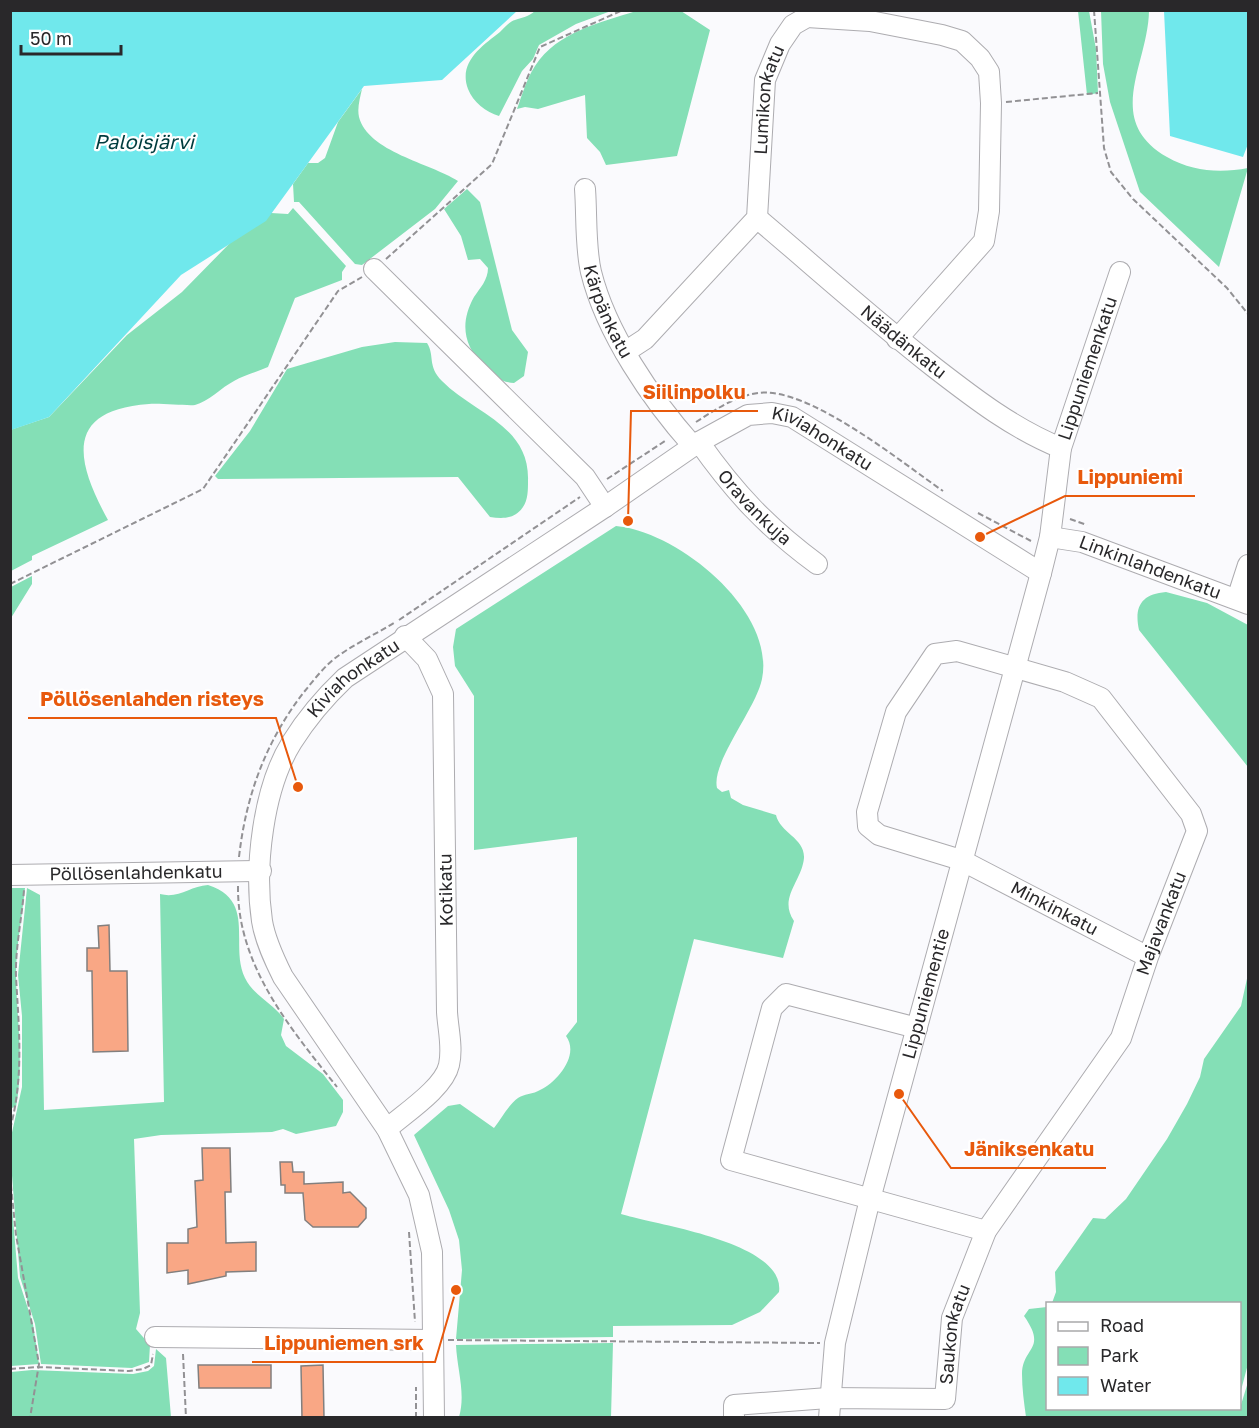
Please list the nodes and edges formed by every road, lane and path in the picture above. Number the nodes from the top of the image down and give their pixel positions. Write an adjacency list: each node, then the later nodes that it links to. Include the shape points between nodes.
1 (623, 10): 7 (path, via 540,47 492,164)
2 (1094, 10): 9 (path, via 1104,148 1111,172)
3 (1098, 93): 4 (path)
4 (991, 103): 6 (street, Lumikonkatu, via 989,72 980,57 962,41 870,21 807,17 793,25 780,44 765,80); 10 (street, Lumikonkatu, via 989,211 984,241)
5 (585, 189): 11 (street, Kärpänkatu, via 591,271)
6 (757, 218): 10 (street, Näädänkatu); 11 (street, via 645,339)
7 (374, 270): 15 (street); 23 (path, via 338,291 203,489)
8 (1120, 272): 14 (street, Lippuniemenkatu)
9 (1248, 314)
10 (897, 339): 14 (street, Näädänkatu, via 980,403 1032,436)
11 (624, 352): 12 (street, Kärpänkatu)
12 (680, 431): 13 (street, Kärpänkatu); 15 (path); 16 (path, via 740,396 760,392 789,396 856,431)
13 (696, 444): 17 (street, Kiviahonkatu); 20 (street, Oravankuja, via 730,487 785,541); 22 (street, Kiviahonkatu, via 748,415 772,413 792,417)
14 (1061, 448): 19 (street, Lippuniemenkatu)
15 (593, 488): 17 (street); 28 (path, via 402,618 337,657 313,681 283,722 257,774 242,832)
16 (947, 493)
17 (605, 507): 25 (street, Kiviahonkatu)
18 (975, 510): 19 (path, via 1012,533)
19 (1044, 540): 22 (street, Lippuniemenkatu); 24 (street, Linkinlahdenkatu, via 1082,542)
20 (817, 564)
21 (1248, 565): 24 (street)
22 (1041, 573): 26 (street, Lippuniementie)
23 (10, 585)
24 (1243, 601)
25 (405, 636): 29 (street, Kiviahonkatu, via 345,678 324,698 291,743 269,803 262,836); 35 (street, Kotikatu, via 427,659 443,694 450,1052 449,1067 431,1092)
26 (1015, 668): 27 (street, Lippuniementie); 27 (street, Majavankatu, via 957,651 935,654 896,712 867,812 868,826 879,835); 31 (street, Majavankatu, via 1065,682 1101,698 1191,814 1197,831)
27 (961, 860): 31 (street, Minkinkatu); 32 (street, Lippuniementie)
28 (238, 871): 29 (street, Pöllösenlahdenkatu); 30 (street, Pöllösenlahdenkatu); 33 (path, via 237,900 248,949 263,984)
29 (261, 871): 35 (street, Kiviahonkatu, via 262,921 271,953 283,977)
30 (18, 875): 34 (path, via 20,1086)
31 (1148, 957): 39 (street, Majavankatu, via 1121,1038)
32 (917, 1028): 37 (street, Lippuniementie); 37 (street, via 786,994 772,1008 731,1160)
33 (343, 1095)
34 (10, 1129)
35 (387, 1129): 42 (street, Kiviahonkatu, via 427,1221 432,1252)
36 (10, 1176): 44 (path)
37 (870, 1199): 39 (street); 43 (street, Lippuniementie)
38 (408, 1223): 42 (path)
39 (986, 1231): 47 (street, Saukonkatu, via 952,1318 945,1399)
40 (155, 1337): 41 (street); 44 (path, via 150,1365 143,1369)
41 (183, 1338): 42 (street); 49 (path)
42 (425, 1340): 43 (path); 51 (street, Kiviahonkatu)
43 (835, 1343): 47 (street, Lippuniementie)
44 (38, 1367): 45 (path); 48 (path)
45 (10, 1369)
46 (416, 1384): 50 (path)
47 (828, 1398): 52 (street, via 734,1405); 53 (street, Lippuniementie)
48 (30, 1418)
49 (186, 1418)
50 (416, 1418)
51 (434, 1418)
52 (734, 1418)
53 (829, 1418)

